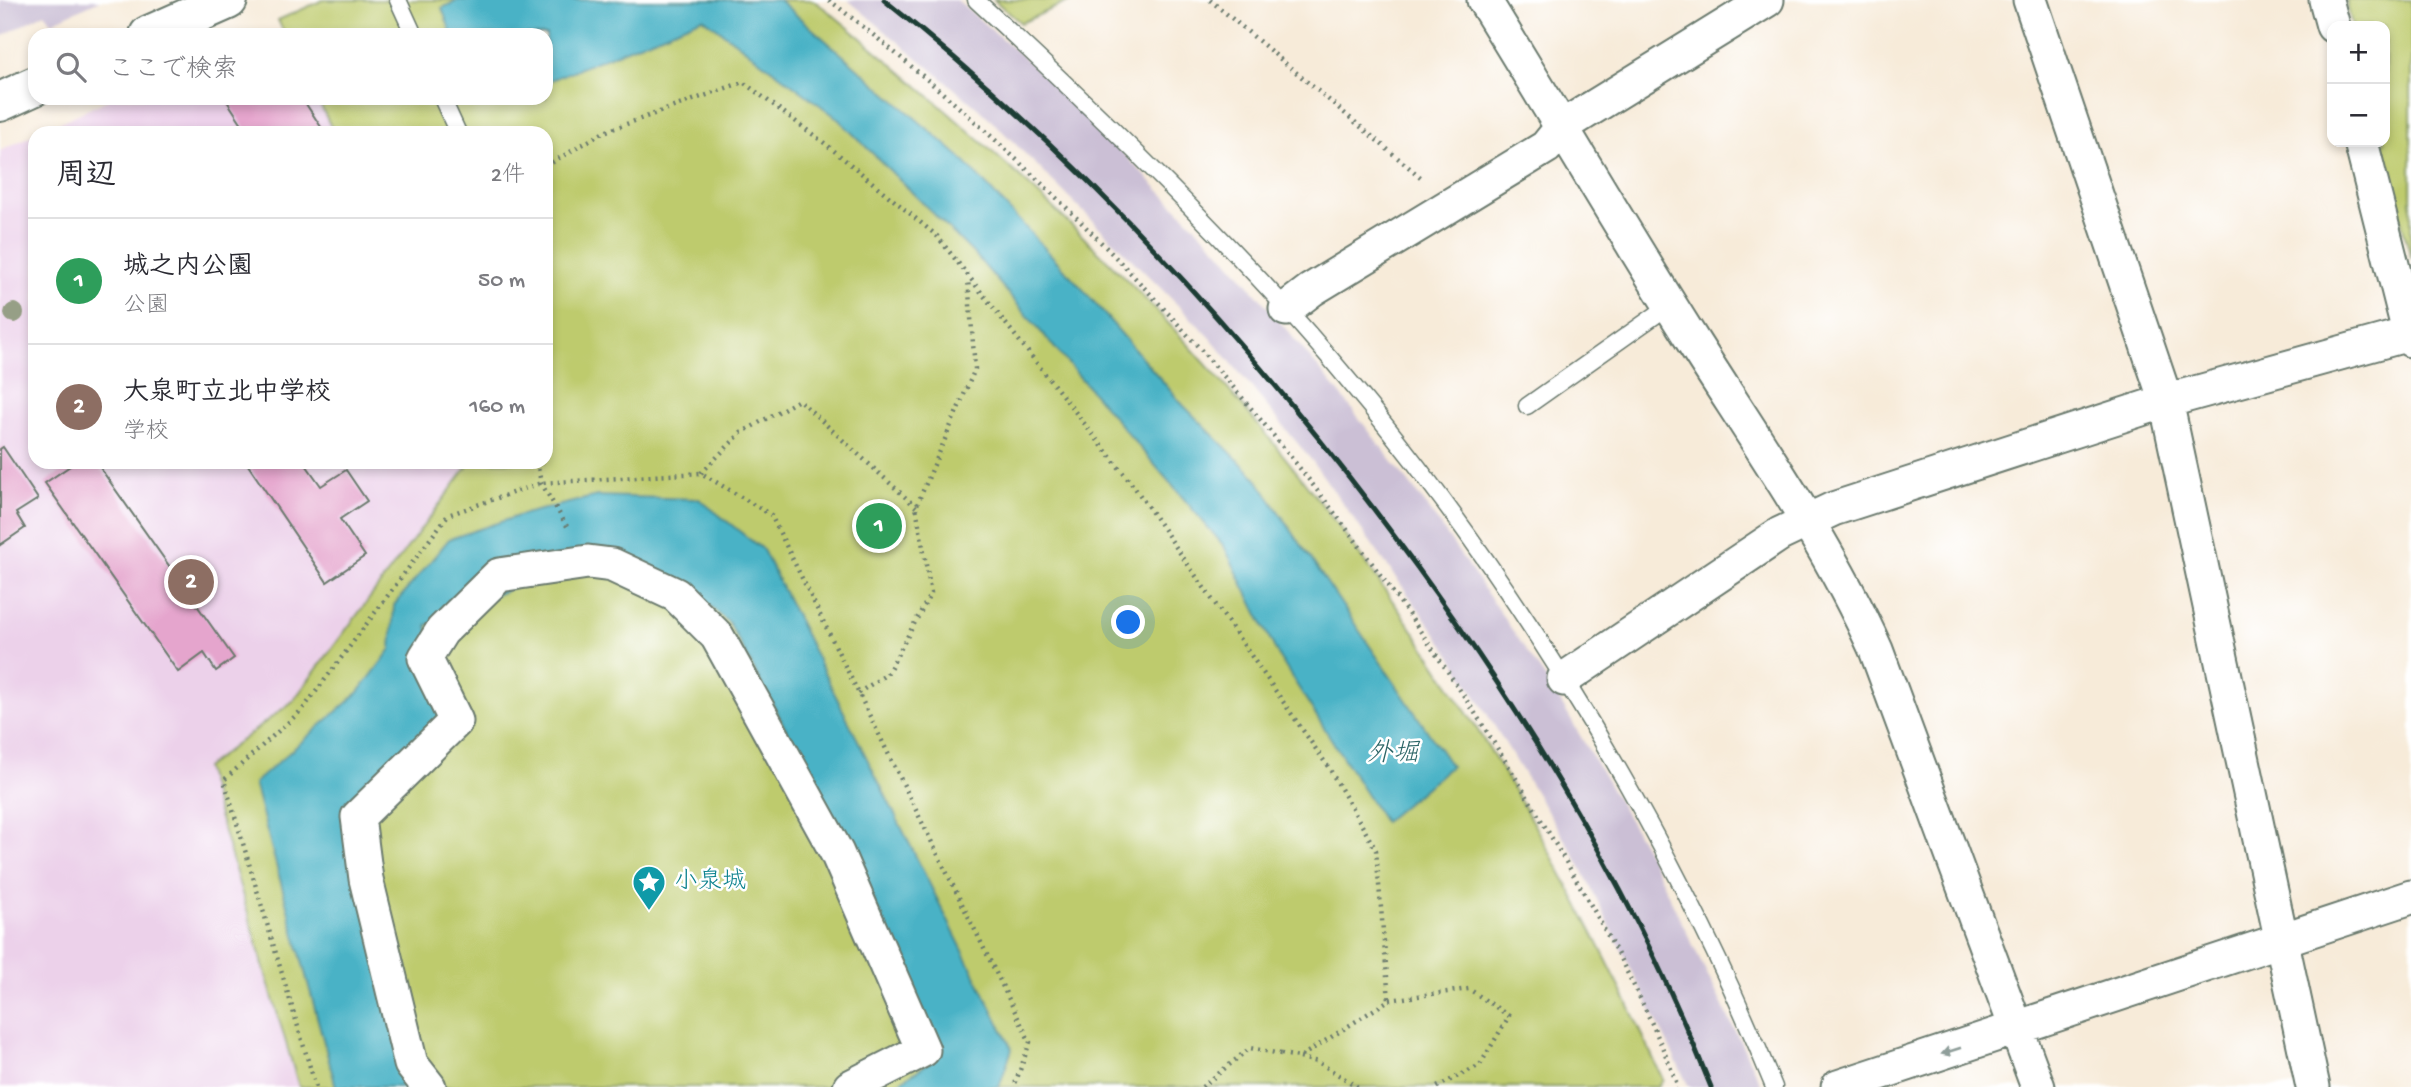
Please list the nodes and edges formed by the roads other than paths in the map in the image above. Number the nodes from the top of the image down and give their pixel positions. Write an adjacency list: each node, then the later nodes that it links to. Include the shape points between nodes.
1 (228, 0): 9 (street)
2 (398, 0): 10 (lane)
3 (976, 0): 18 (lane, via 1163,177)
4 (1484, 0): 15 (street)
5 (1767, 0): 15 (street)
6 (2030, 0): 20 (street)
7 (2326, 0): 8 (street)
8 (2332, 21)
9 (165, 28)
10 (411, 28)
11 (28, 89): 12 (street)
12 (0, 102)
13 (446, 105): 14 (lane)
14 (455, 126)
15 (1563, 126): 17 (street); 18 (street, via 1546,147)
16 (2362, 147): 19 (street)
17 (1670, 305): 21 (lane); 22 (street)
18 (1286, 309): 23 (lane, via 1411,462)
19 (2410, 337): 20 (street)
20 (2166, 401): 22 (street); 25 (street)
21 (1527, 406)
22 (1806, 521): 23 (street); 26 (street, via 1856,605 1876,650)
23 (1564, 679): 29 (lane, via 1632,794 1709,942)
24 (2411, 897): 25 (street)
25 (2282, 941): 26 (street); 32 (street)
26 (2016, 1030): 30 (street, one-way to 30); 31 (street)
27 (429, 1087): 28 (street, via 411,1064 366,879 358,817 456,720 425,658 442,631 499,575 589,562 612,565 676,595 717,636 837,853 923,1050)
28 (850, 1087)
29 (1774, 1087)
30 (1838, 1087)
31 (2038, 1087)
32 (2313, 1087)

